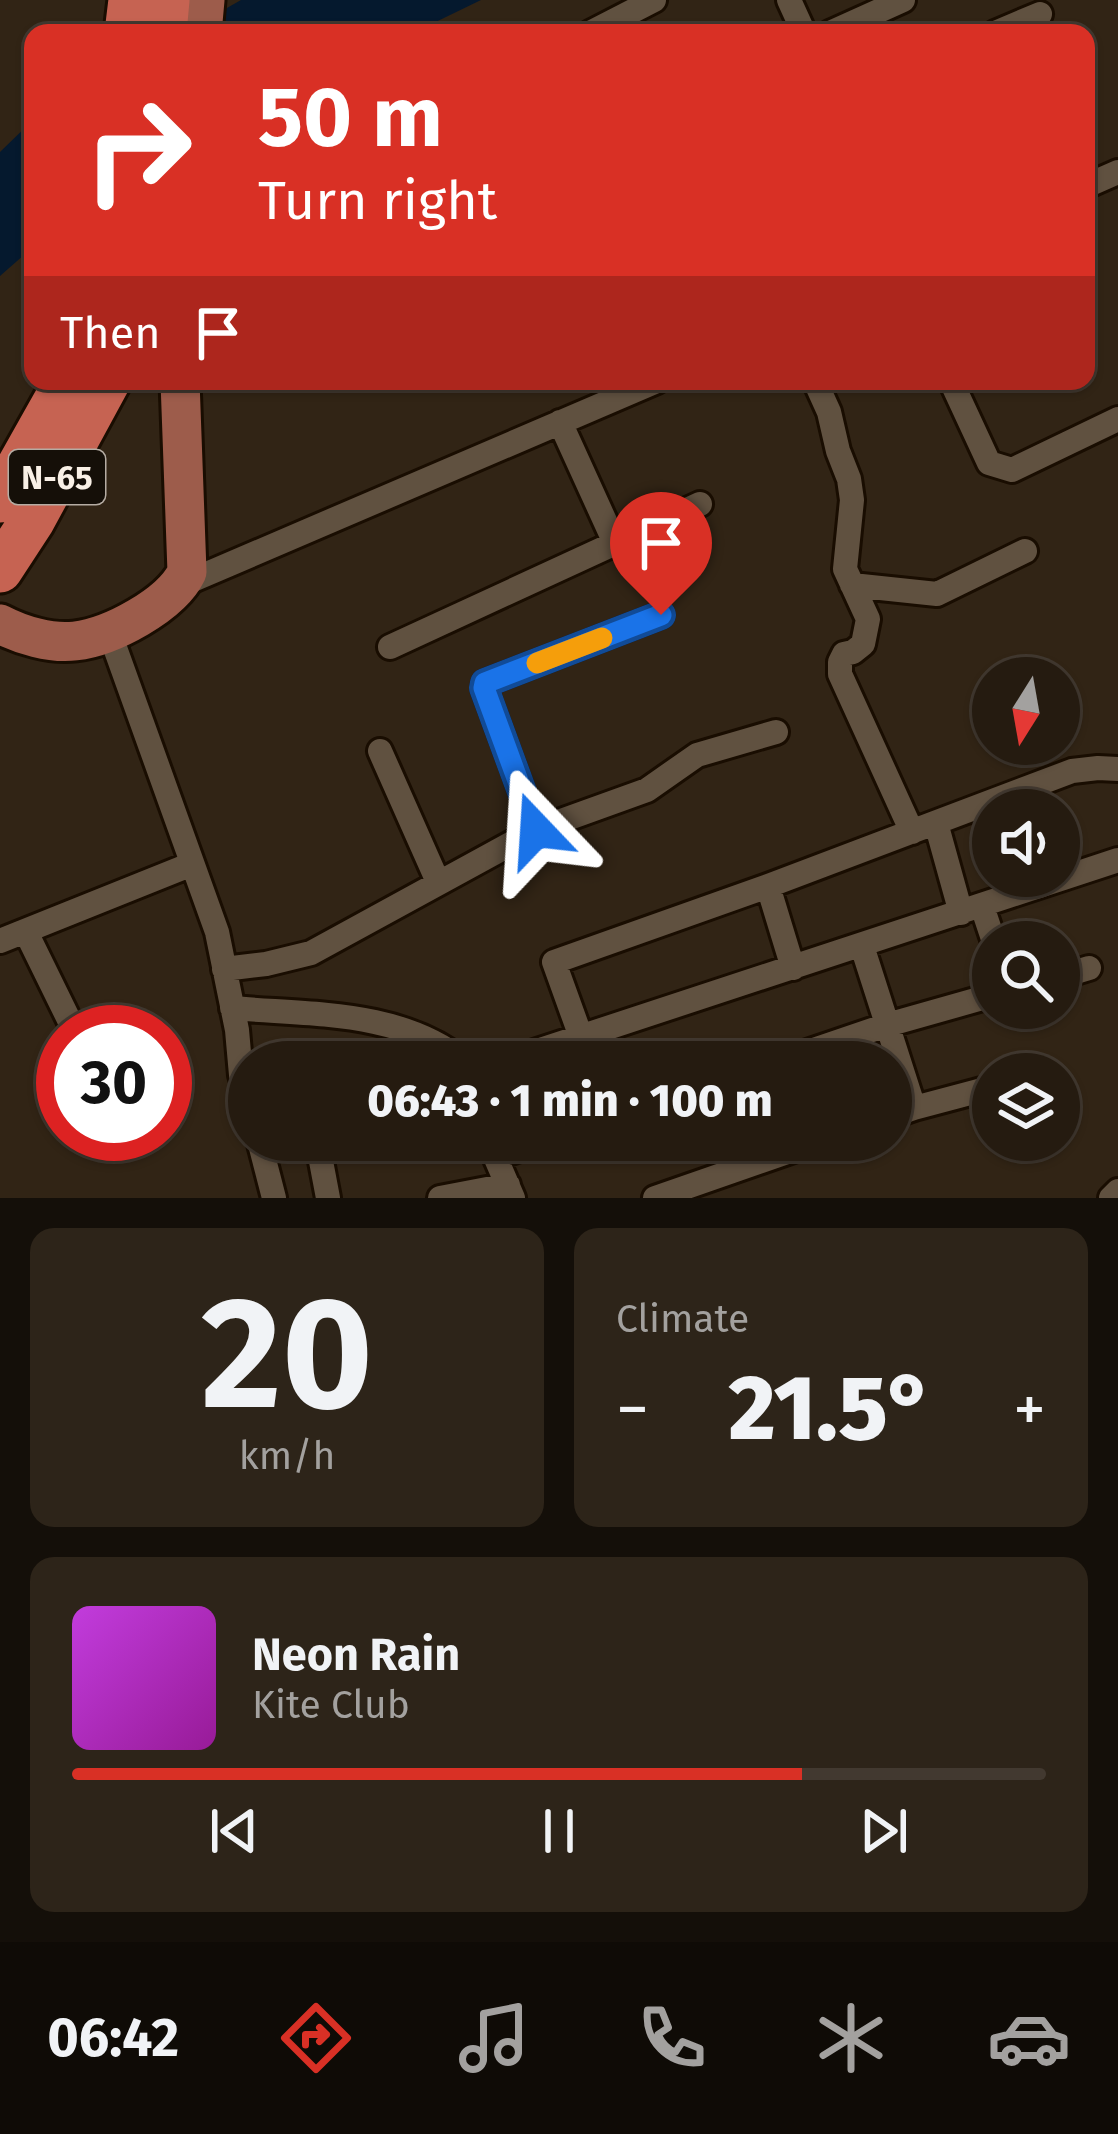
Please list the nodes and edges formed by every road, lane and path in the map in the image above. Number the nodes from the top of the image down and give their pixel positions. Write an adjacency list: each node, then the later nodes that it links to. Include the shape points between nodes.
1 (654, 0): 4 (street)
2 (903, 0): 5 (street)
3 (1040, 14): 6 (street)
4 (607, 24)
5 (850, 24)
6 (1016, 24)
7 (62, 390): 15 (highway, N-65)
8 (103, 390): 19 (highway, N-65)
9 (180, 390): 20 (main road, via 187,572)
10 (636, 390): 14 (street)
11 (819, 390): 21 (street, via 849,479 844,569)
12 (954, 390): 13 (street, via 989,463 1012,470)
13 (1118, 419)
14 (560, 422): 17 (street); 20 (street)
15 (0, 500)
16 (700, 504): 17 (street)
17 (615, 543): 25 (street)
18 (1025, 551): 21 (street, via 937,594)
19 (0, 570)
20 (181, 585): 24 (main road)
21 (852, 586): 29 (street, via 868,619 863,644 844,654 840,674)
22 (661, 615): 30 (street, via 485,683)
23 (0, 624): 24 (main road, via 62,642)
24 (109, 631): 32 (street)
25 (390, 647)
26 (776, 732): 30 (street, via 697,755 647,790)
27 (380, 751): 33 (street)
28 (1118, 769): 29 (street, via 1072,771)
29 (924, 827): 34 (street); 35 (street)
30 (536, 830): 33 (street)
31 (1118, 860): 35 (street)
32 (192, 864): 37 (street); 42 (street)
33 (438, 882): 42 (street, via 310,953)
34 (768, 886): 40 (street); 48 (street, via 554,962)
35 (972, 909): 36 (street); 39 (street)
36 (980, 921)
37 (26, 932): 38 (street); 45 (street)
38 (0, 941)
39 (862, 946): 40 (street); 47 (street)
40 (794, 968): 48 (street)
41 (1089, 968): 43 (street)
42 (224, 969): 46 (street)
43 (1080, 970)
44 (972, 1001): 47 (street)
45 (62, 1005)
46 (232, 1008): 49 (street); 50 (street, via 382,1022)
47 (887, 1025): 52 (street); 53 (street)
48 (581, 1037): 51 (street)
49 (237, 1041)
50 (427, 1041)
51 (569, 1041)
52 (840, 1041)
53 (890, 1041)
54 (972, 1093): 55 (street)
55 (912, 1109)
56 (264, 1161): 62 (street)
57 (321, 1161): 63 (street)
58 (498, 1161): 60 (street)
59 (762, 1161): 65 (street)
60 (511, 1191): 64 (street)
61 (1118, 1191): 66 (street)
62 (274, 1198)
63 (328, 1198)
64 (440, 1198)
65 (655, 1198)
66 (1111, 1198)

